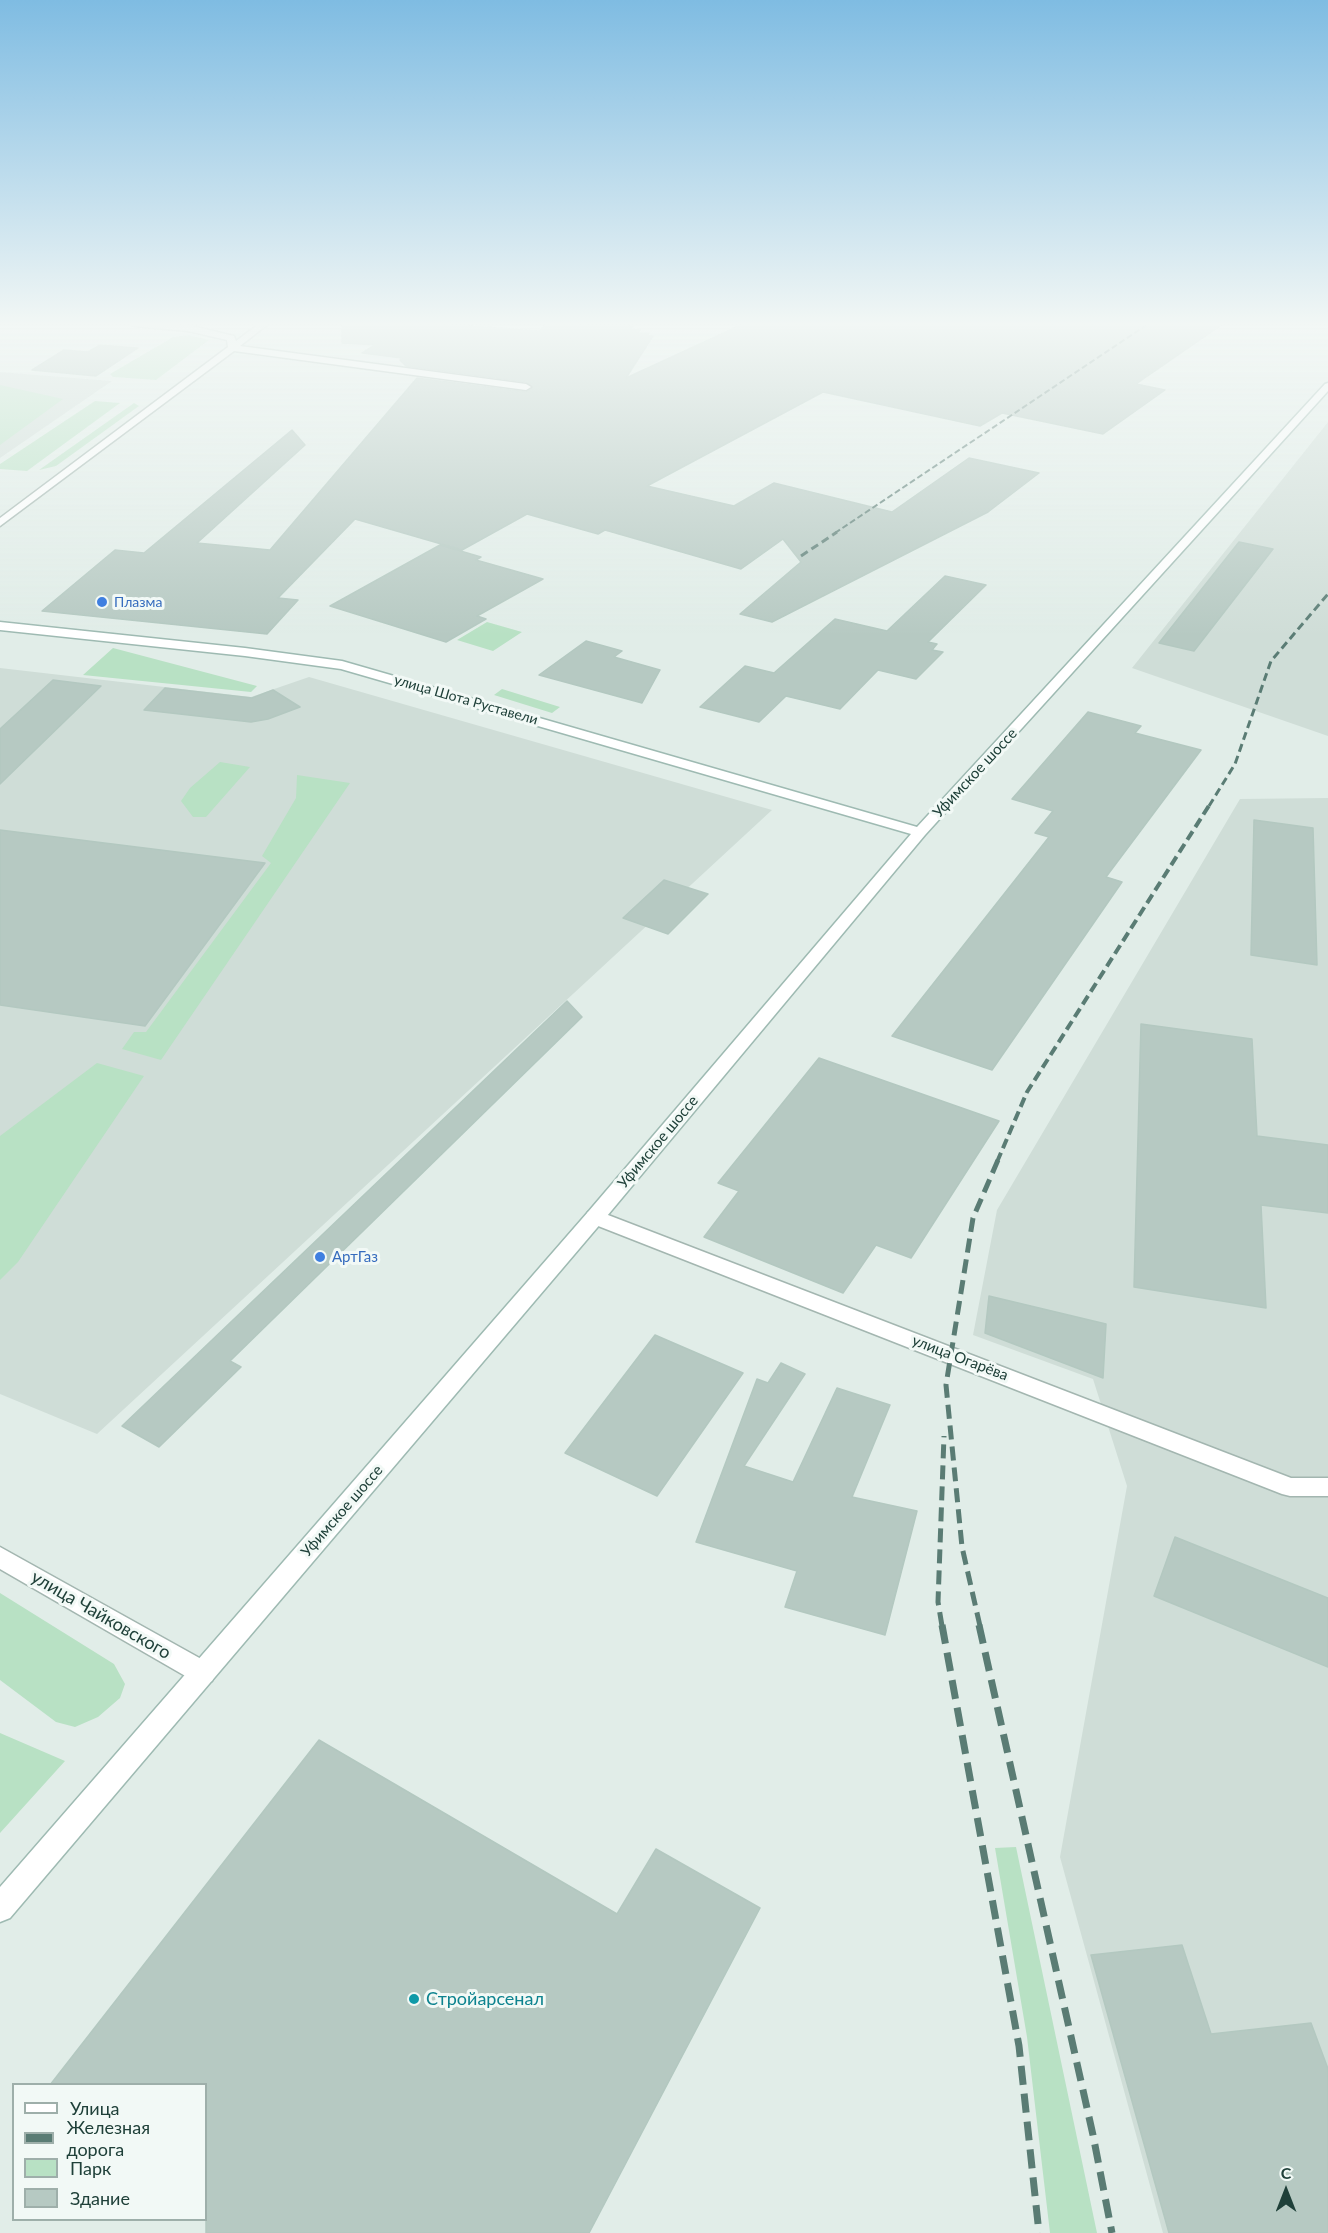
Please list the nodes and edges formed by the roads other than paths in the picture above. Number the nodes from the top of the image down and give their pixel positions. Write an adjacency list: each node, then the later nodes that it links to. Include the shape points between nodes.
1 (126, 428): 3 (street)
2 (1290, 428): 5 (street, Уфимское шоссе)
3 (0, 523)
4 (0, 626): 5 (street, улица Шота Руставели, via 342,665)
5 (920, 832): 6 (street, Уфимское шоссе)
6 (596, 1217): 7 (street, улица Огарёва, via 1290,1487); 9 (street, Уфимское шоссе)
7 (1328, 1487)
8 (0, 1557): 9 (street, улица Чайковского)
9 (203, 1672): 10 (street, Уфимское шоссе)
10 (0, 1908)

